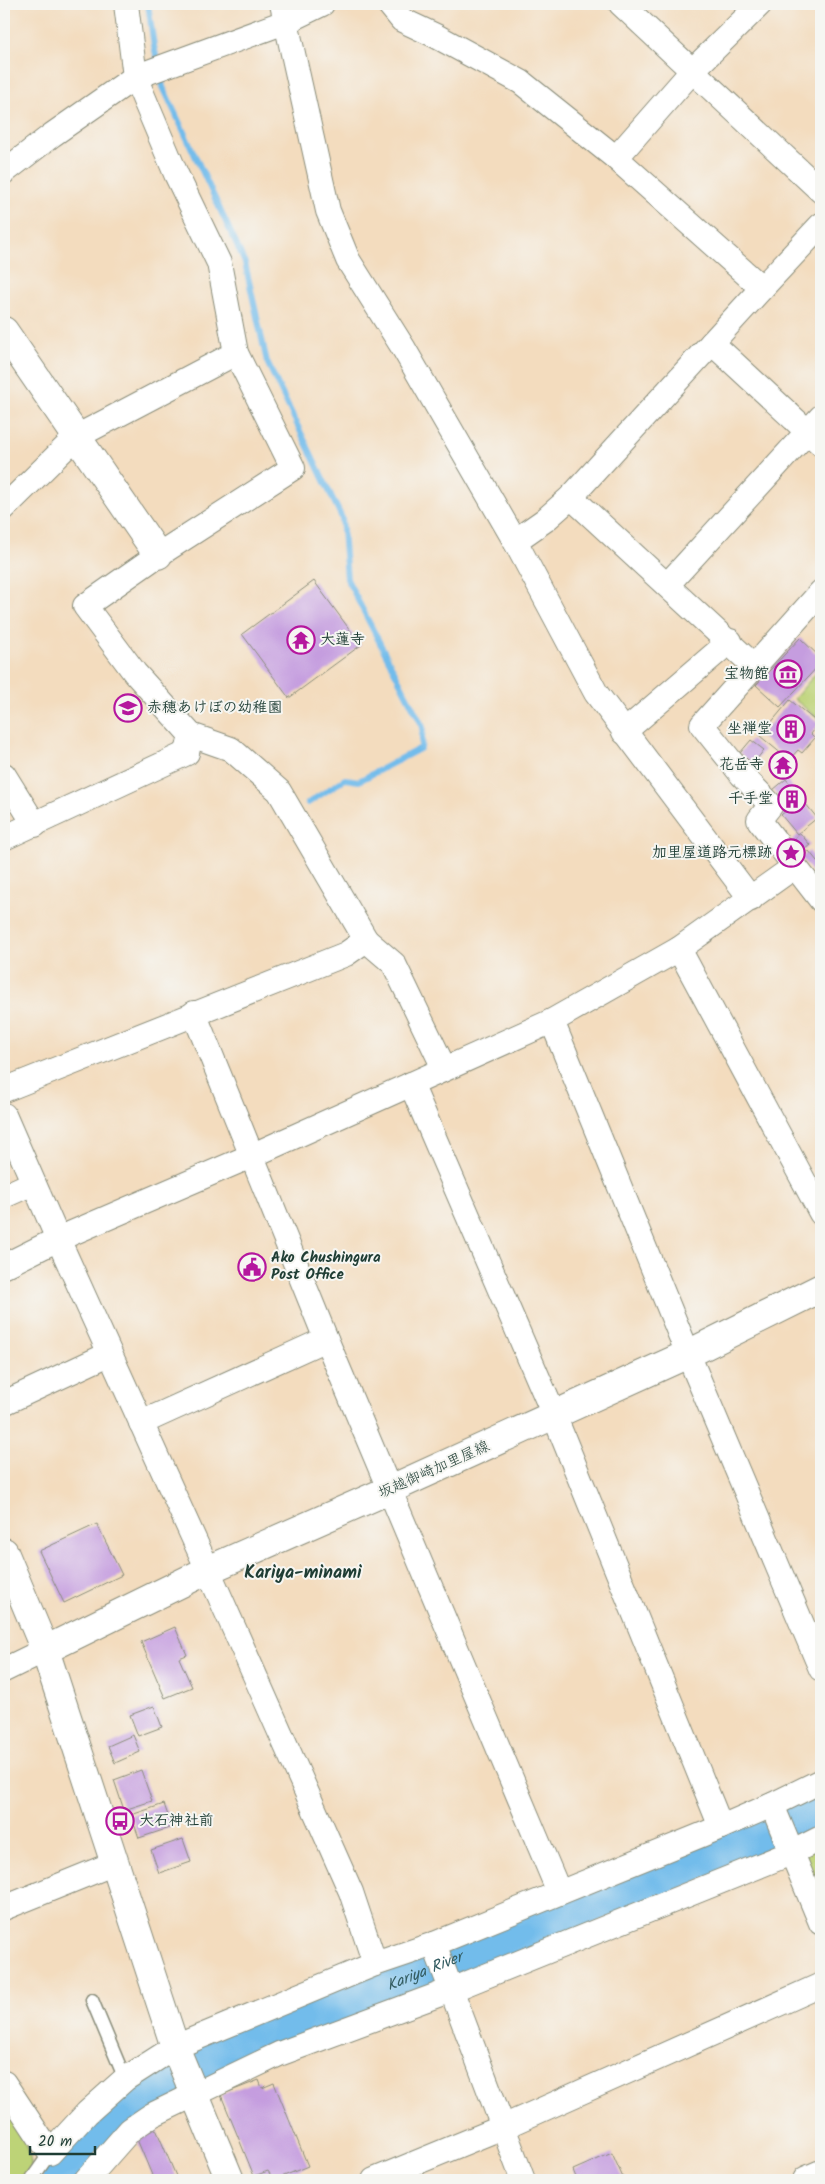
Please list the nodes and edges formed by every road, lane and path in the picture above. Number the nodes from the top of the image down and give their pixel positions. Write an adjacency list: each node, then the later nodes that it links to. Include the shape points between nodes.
1 (126, 4): 8 (street)
2 (322, 4): 6 (street)
3 (389, 4): 9 (street, via 402,20 521,82)
4 (621, 4): 7 (street)
5 (760, 4): 7 (street)
6 (284, 13): 8 (street); 21 (street, via 328,211 348,260 404,349)
7 (693, 70): 9 (street); 11 (street)
8 (136, 77): 10 (street); 16 (street, via 176,174 219,263)
9 (616, 158): 13 (street)
10 (4, 172)
11 (821, 191)
12 (821, 226): 13 (street)
13 (762, 288): 15 (street)
14 (4, 331): 18 (street)
15 (712, 343): 17 (street); 19 (street)
16 (236, 353): 18 (street); 22 (street, via 292,468)
17 (817, 431): 23 (street)
18 (76, 437): 20 (street); 22 (street)
19 (571, 497): 21 (street); 23 (street)
20 (4, 508)
21 (515, 542): 27 (street, via 596,693)
22 (158, 556): 28 (street, via 85,606 135,673)
23 (667, 585): 25 (street)
24 (821, 592): 26 (street)
25 (730, 641): 26 (street); 27 (street)
26 (754, 666): 32 (street, via 702,725 771,805 759,820)
27 (624, 732): 33 (street)
28 (192, 735): 30 (street, via 187,752); 35 (street, via 231,749 279,791)
29 (4, 774): 30 (street)
30 (35, 825): 31 (street)
31 (4, 838)
32 (794, 867): 33 (street); 34 (street)
33 (751, 899): 36 (street)
34 (821, 900)
35 (366, 940): 37 (street, via 346,954); 39 (street, via 394,964)
36 (679, 949): 38 (street); 46 (street)
37 (194, 1014): 41 (street); 43 (street)
38 (552, 1021): 39 (street); 52 (street)
39 (444, 1068): 40 (street)
40 (411, 1084): 43 (street); 54 (street)
41 (4, 1090)
42 (4, 1115): 44 (street)
43 (251, 1156): 47 (street); 50 (street)
44 (33, 1183): 45 (street); 47 (street)
45 (4, 1196)
46 (821, 1213)
47 (58, 1240): 48 (street); 51 (street)
48 (4, 1266)
49 (821, 1288): 52 (street, 坂越御崎加里屋線)
50 (326, 1339): 55 (street); 56 (street)
51 (110, 1354): 53 (street); 55 (street)
52 (688, 1354): 54 (street, 坂越御崎加里屋線); 60 (street)
53 (4, 1403)
54 (554, 1415): 56 (street, 坂越御崎加里屋線); 64 (street)
55 (141, 1423): 58 (street)
56 (391, 1490): 58 (street, 坂越御崎加里屋線); 68 (street)
57 (4, 1552): 59 (street)
58 (208, 1570): 59 (street, 坂越御崎加里屋線); 72 (street, via 352,1892)
59 (45, 1650): 61 (street); 67 (street)
60 (821, 1669)
61 (4, 1670)
62 (821, 1781): 63 (street)
63 (772, 1805): 64 (street); 66 (street)
64 (721, 1827): 68 (street)
65 (821, 1838): 66 (street)
66 (791, 1853): 70 (street); 74 (street)
67 (115, 1863): 69 (street); 76 (street)
68 (559, 1892): 71 (street)
69 (4, 1908)
70 (821, 1922)
71 (434, 1944): 72 (street); 74 (street)
72 (375, 1964): 76 (street)
73 (821, 1985): 80 (street)
74 (451, 1990): 79 (street, via 280,2054); 80 (street)
75 (92, 2000): 77 (lane)
76 (177, 2051): 77 (street); 79 (street)
77 (125, 2079): 81 (street)
78 (4, 2083): 81 (street)
79 (194, 2092): 84 (street, via 130,2130); 85 (street)
80 (504, 2127): 86 (street); 87 (street)
81 (50, 2153): 83 (lane)
82 (821, 2174): 88 (street)
83 (31, 2180)
84 (86, 2180)
85 (230, 2180)
86 (374, 2180)
87 (523, 2180)
88 (807, 2180)

